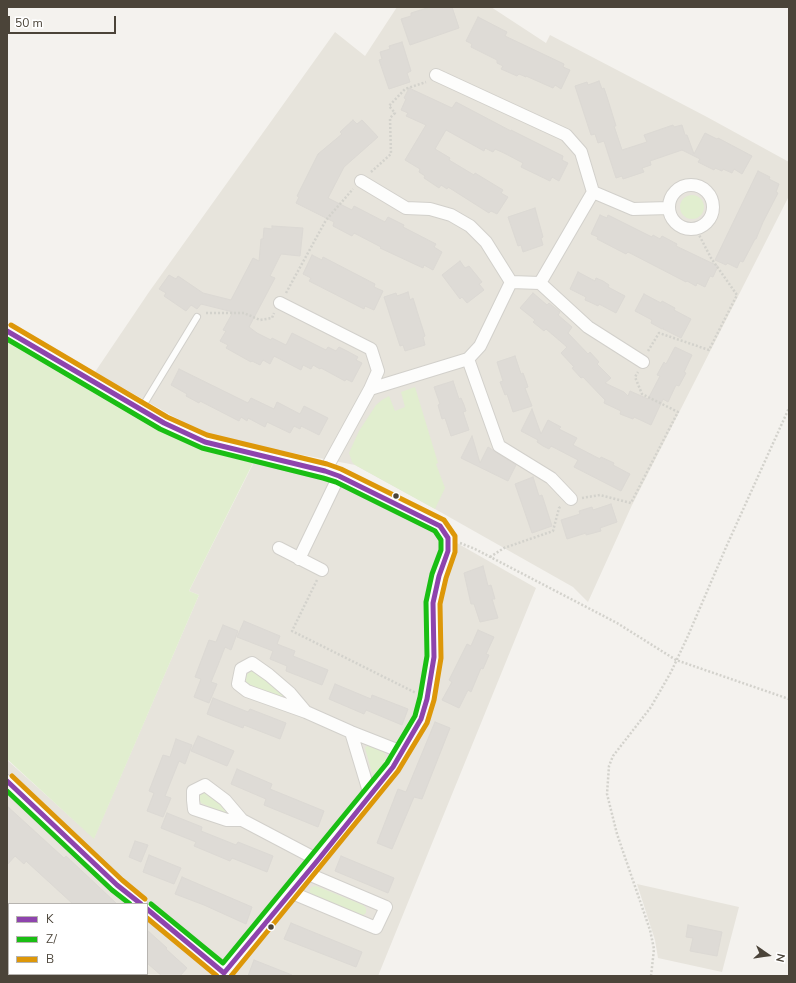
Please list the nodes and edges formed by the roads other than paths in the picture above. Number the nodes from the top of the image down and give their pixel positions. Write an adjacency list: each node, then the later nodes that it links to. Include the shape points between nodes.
1 (436, 75): 3 (street, via 566,135 581,152)
2 (361, 181): 5 (street, via 406,208 430,209 450,215 470,226 486,242)
3 (594, 192): 4 (street, via 634,208); 6 (street)
4 (669, 208): 4 (street, via 674,222 688,229 703,226 712,214 711,199 701,188 694,186 679,189 670,200)
5 (510, 282): 6 (street); 10 (street, via 480,346)
6 (540, 283): 11 (street, via 588,327)
7 (280, 303): 12 (street, via 371,349 378,371)
8 (197, 317): 13 (lane)
9 (7, 331): 13 (street)
10 (468, 359): 12 (street); 16 (street, via 499,446 551,478)
11 (643, 362)
12 (370, 389): 14 (street)
13 (141, 409): 14 (street, via 205,442)
14 (325, 471): 15 (street)
15 (339, 476): 18 (street); 22 (street, via 440,526 448,538 448,551 433,602 434,657 428,699 421,719)
16 (571, 499)
17 (279, 548): 18 (street)
18 (299, 559): 19 (street)
19 (322, 570)
20 (306, 712): 20 (street, via 290,693 252,663 241,669 238,684 248,691); 21 (street)
21 (350, 732): 22 (street); 24 (street)
22 (402, 752): 24 (street)
23 (7, 781): 29 (street, via 117,885)
24 (370, 794): 26 (street)
25 (242, 820): 26 (street)
26 (318, 860): 27 (street)
27 (306, 873): 28 (street); 28 (street, via 386,906 376,928)
28 (290, 892): 31 (street)
29 (140, 903)
30 (148, 910): 31 (street)
31 (225, 974)

